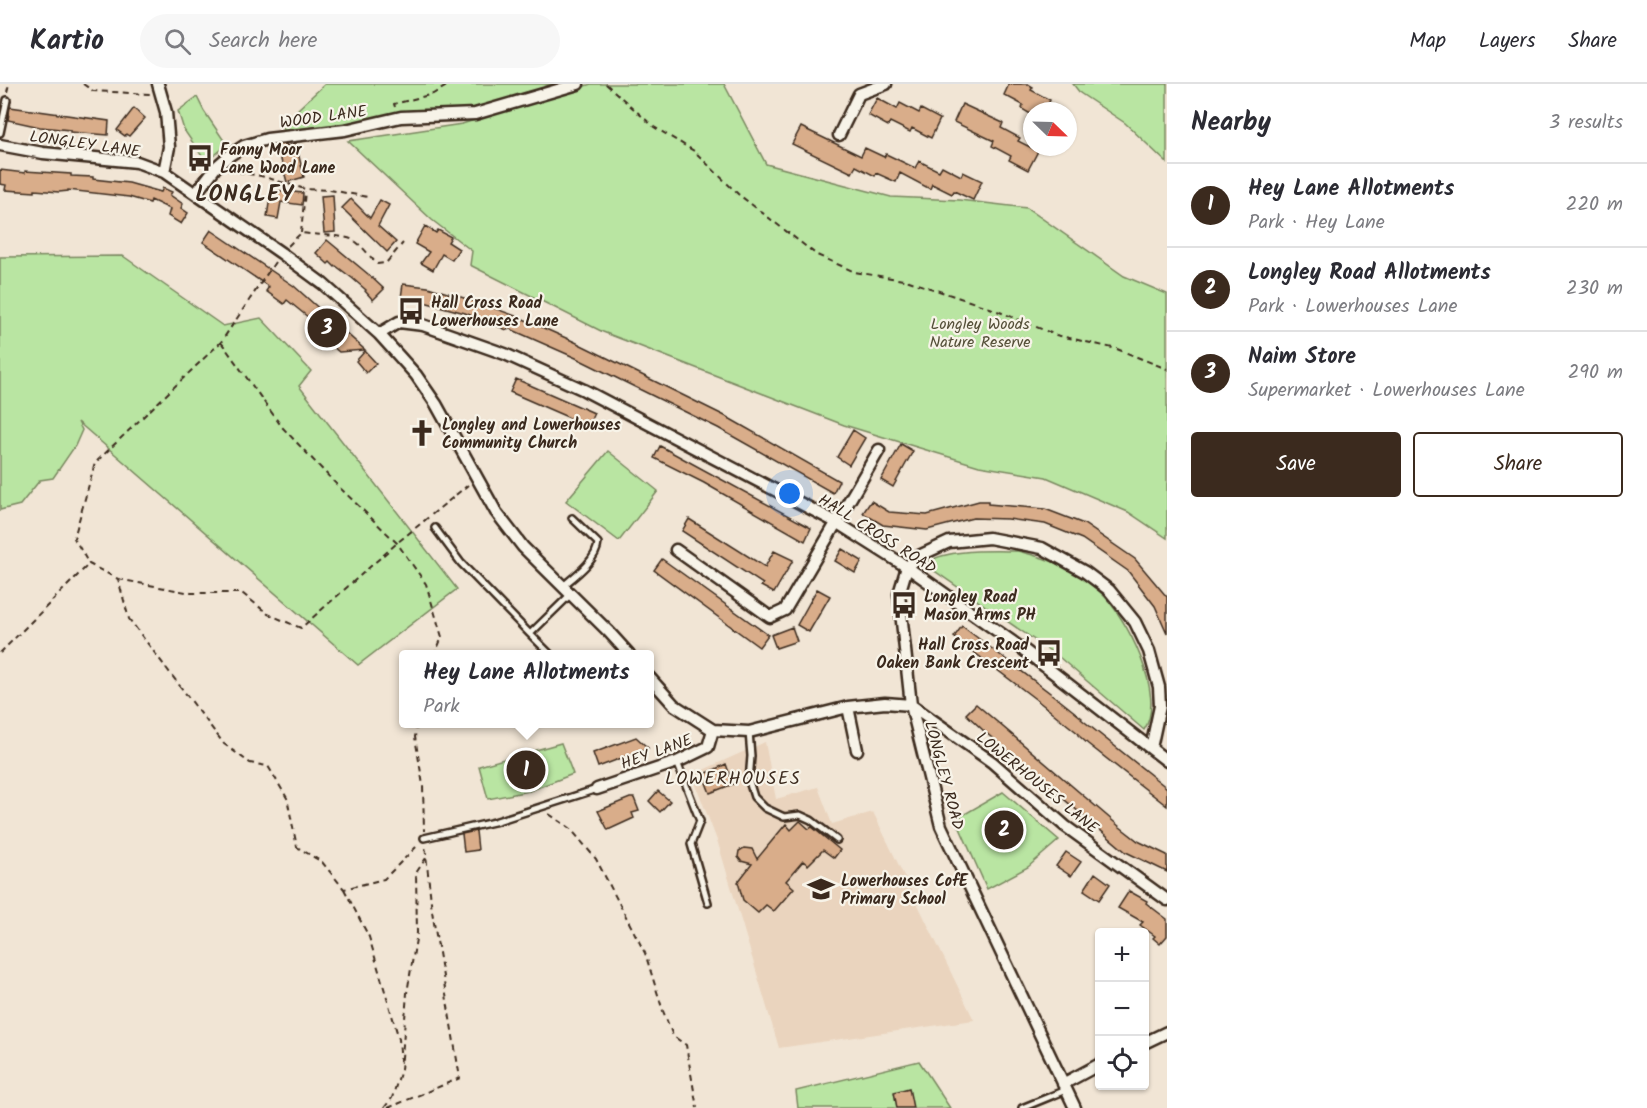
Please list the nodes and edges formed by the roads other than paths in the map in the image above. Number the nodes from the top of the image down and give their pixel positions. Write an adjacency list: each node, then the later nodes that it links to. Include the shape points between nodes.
1 (158, 84): 8 (street, via 166,112 169,147)
2 (578, 84): 9 (street, WOOD LANE, via 475,114 401,117 345,130 267,139 244,147 216,167)
3 (886, 84): 6 (street, via 859,94)
4 (7, 100): 5 (lane)
5 (0, 133)
6 (839, 135)
7 (0, 146): 8 (street, LONGLEY LANE, via 137,162)
8 (164, 172): 9 (street, LONGLEY LANE)
9 (196, 193): 10 (street, via 323,284)
10 (379, 334): 13 (street, HALL CROSS ROAD, via 399,322 423,325 505,354 584,390); 17 (street, via 436,404 496,512 523,547)
11 (879, 450): 13 (street)
12 (572, 518): 17 (lane, via 598,547)
13 (836, 522): 15 (street, via 784,610 770,617); 16 (street, HALL CROSS ROAD)
14 (435, 528): 18 (lane, via 461,563)
15 (676, 550)
16 (907, 567): 22 (street, LONGLEY ROAD, via 899,594); 26 (street, HALL CROSS ROAD, via 1024,650); 26 (street, via 921,555 949,542 989,538 1042,548 1086,572 1109,590 1135,622 1149,651 1160,687)
17 (567, 590): 18 (lane); 20 (street)
18 (530, 634): 19 (lane)
19 (546, 650)
20 (625, 650)
21 (654, 683): 24 (street, via 674,705)
22 (911, 705): 23 (street); 33 (street, LOWERHOUSES LANE, via 992,762 1065,826); 38 (street, LONGLEY ROAD, via 941,826)
23 (849, 707): 25 (street); 27 (street)
24 (713, 730): 25 (street); 29 (street, HEY LANE, via 708,747)
25 (748, 732): 32 (lane, via 752,756 749,781 754,797 765,808 784,817 800,815 811,820)
26 (1151, 748): 28 (street, HALL CROSS ROAD)
27 (857, 750)
28 (1167, 761)
29 (677, 762): 30 (street, HEY LANE); 34 (lane, via 700,821 692,844)
30 (597, 789): 31 (lane, via 494,822)
31 (424, 838)
32 (837, 840)
33 (1167, 900)
34 (708, 903)
35 (1167, 1032): 36 (street)
36 (1149, 1041)
37 (1095, 1067): 38 (street)
38 (1064, 1087): 39 (lane); 40 (street, LONGLEY ROAD)
39 (1022, 1108)
40 (1075, 1108)

